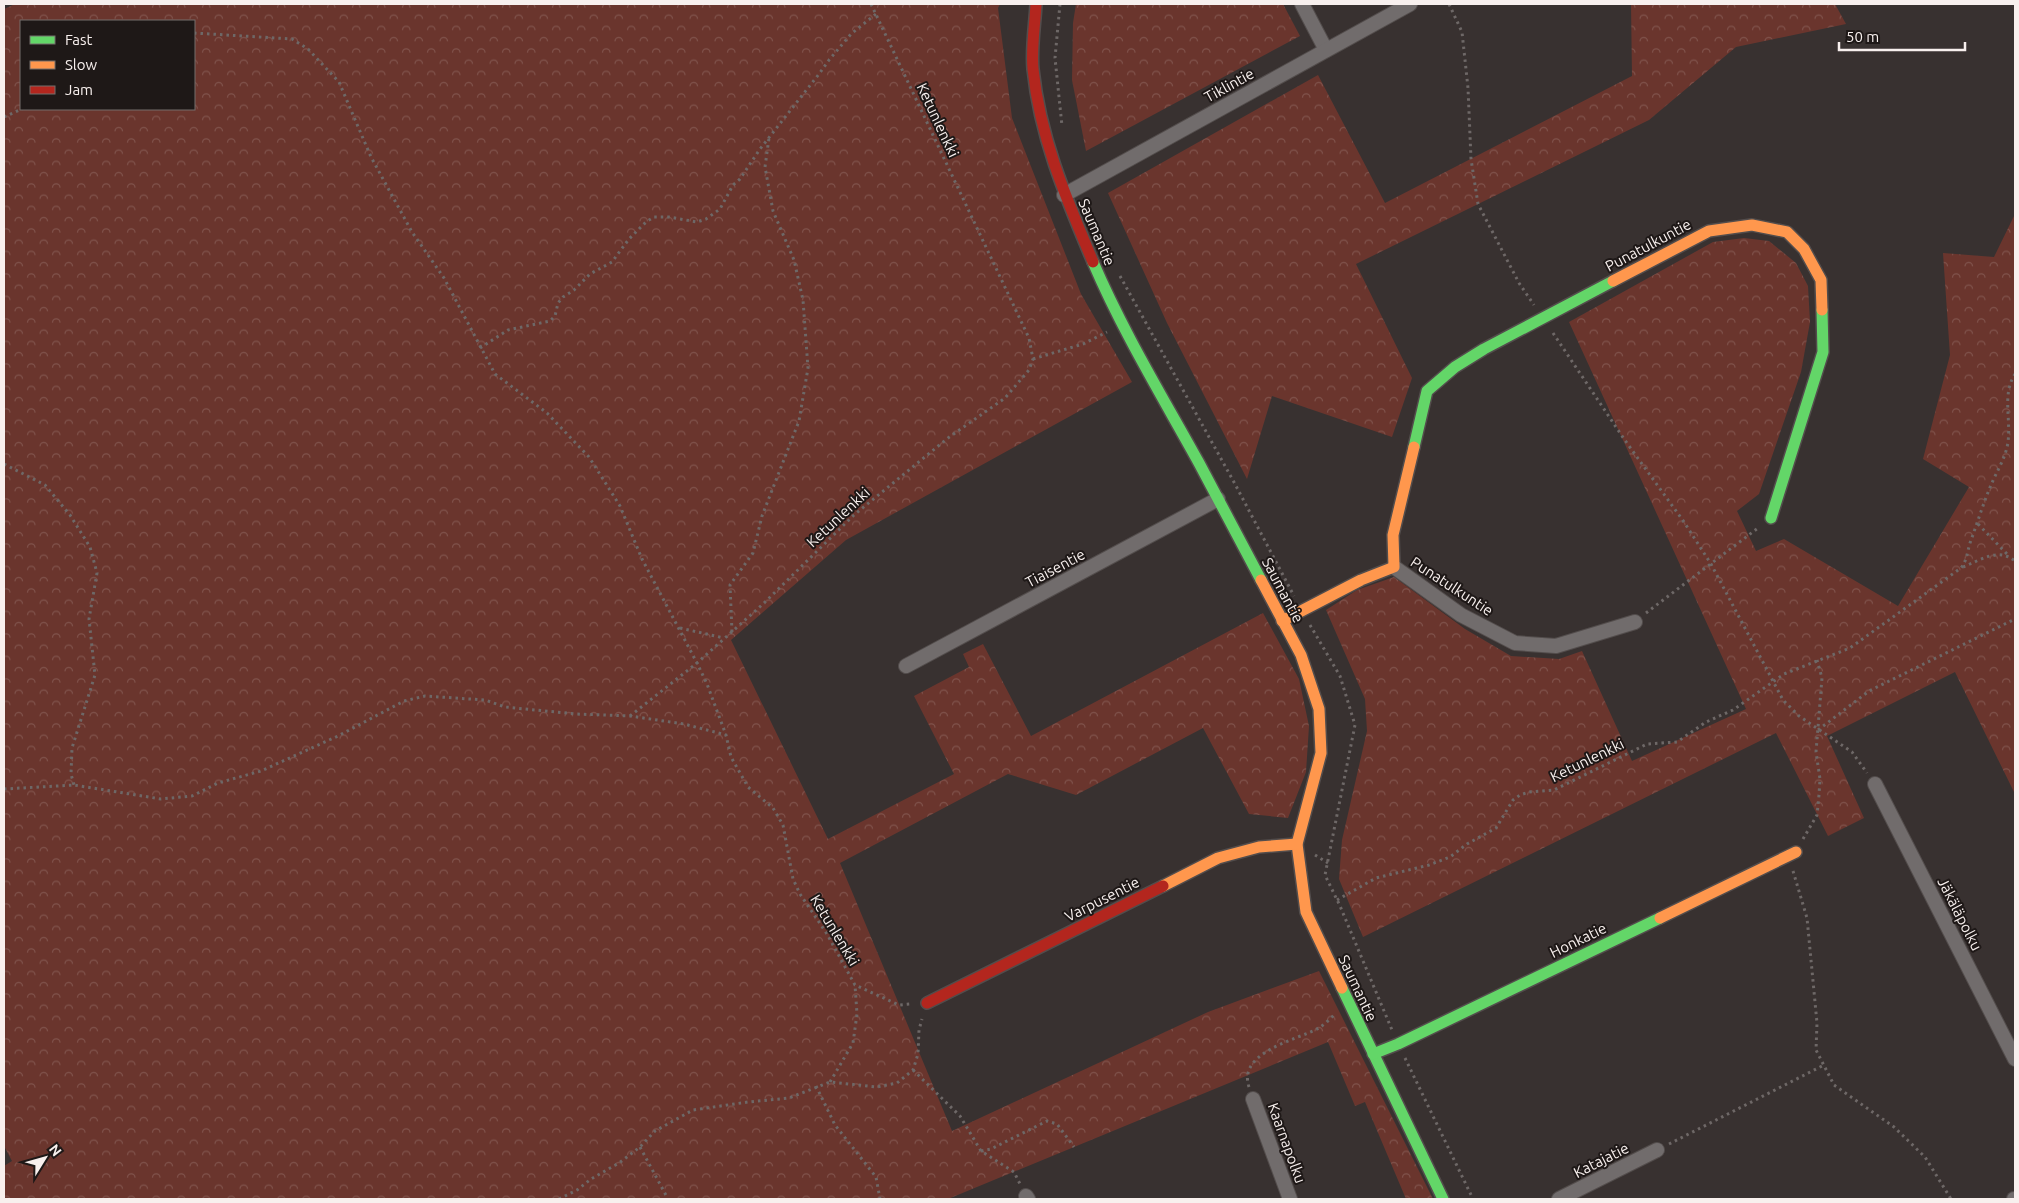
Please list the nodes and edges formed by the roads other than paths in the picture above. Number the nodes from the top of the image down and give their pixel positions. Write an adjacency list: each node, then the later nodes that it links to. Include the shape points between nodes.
1 (1036, 4): 5 (street, Saumantie, via 1033,67 1041,123)
2 (1302, 4): 4 (street)
3 (1410, 4): 4 (street, Tiklintie)
4 (1326, 50): 5 (street, Tiklintie)
5 (1064, 195): 6 (street, Saumantie, via 1121,325)
6 (1218, 499): 9 (street, Saumantie); 11 (street, Tiaisentie)
7 (1771, 518): 8 (street, Punatulkuntie, via 1823,352 1821,280 1804,249 1787,232 1752,225 1709,231 1462,363 1427,391 1393,535)
8 (1394, 567): 9 (street, Punatulkuntie, via 1361,580); 10 (street, Punatulkuntie, via 1461,615 1515,643 1556,646)
9 (1282, 621): 13 (street, Saumantie, via 1301,655 1319,709 1321,753)
10 (1635, 622)
11 (906, 666)
12 (1875, 784): 17 (street, Jäkäläpolku)
13 (1298, 844): 15 (street, Varpusentie, via 1259,847 1218,858); 16 (street, Saumantie, via 1306,912)
14 (1791, 854): 16 (street, Honkatie)
15 (927, 1004)
16 (1373, 1054): 21 (street, Saumantie)
17 (2015, 1058)
18 (1253, 1099): 20 (street, Kaarnapolku)
19 (1657, 1150): 22 (street, Katajatie)
20 (1290, 1199)
21 (1443, 1199)
22 (1559, 1199)

